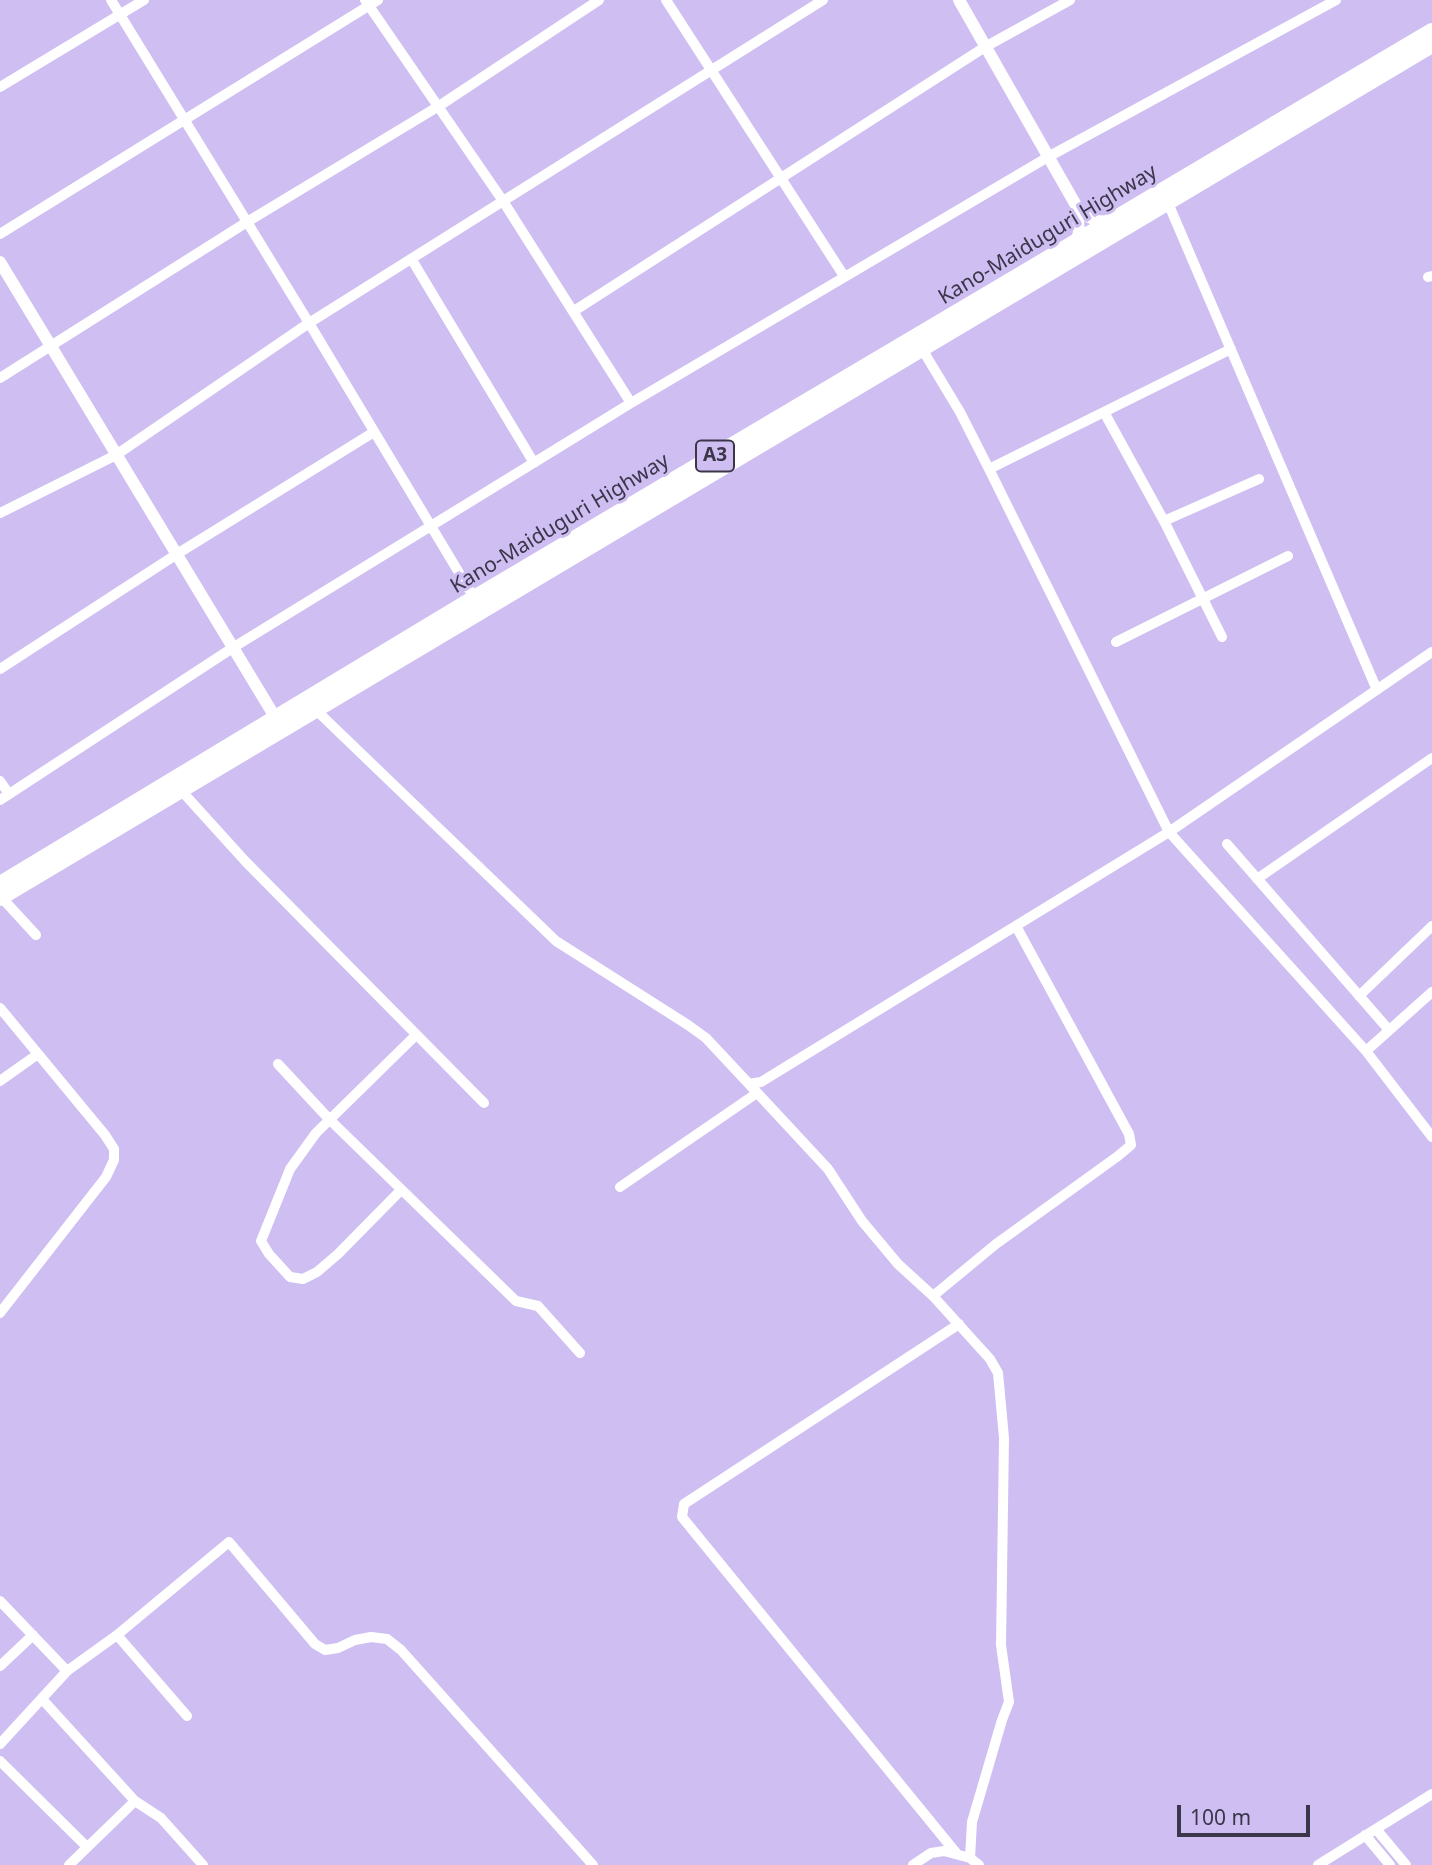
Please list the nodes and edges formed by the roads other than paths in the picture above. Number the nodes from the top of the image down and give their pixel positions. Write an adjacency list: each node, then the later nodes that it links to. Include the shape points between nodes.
1 (111, 0): 11 (street)
2 (144, 0): 11 (street)
3 (378, 0): 10 (street)
4 (599, 0): 17 (street)
5 (666, 0): 15 (street)
6 (823, 0): 15 (street)
7 (958, 0): 14 (street)
8 (1070, 0): 14 (street)
9 (1336, 0): 19 (street)
10 (367, 3): 17 (street); 18 (street)
11 (120, 15): 16 (street); 18 (street)
12 (1432, 31): 25 (highway, Kano-Maiduguri Highway / A3)
13 (1432, 45): 22 (highway, Kano-Maiduguri Highway / A3)
14 (985, 47): 19 (street); 20 (street)
15 (710, 70): 20 (street); 21 (street)
16 (0, 87)
17 (439, 106): 21 (street); 24 (street)
18 (186, 121): 24 (street); 26 (street)
19 (1048, 158): 23 (street); 30 (street)
20 (781, 178): 30 (street); 31 (street)
21 (503, 201): 28 (street); 31 (street)
22 (1168, 203): 33 (highway, Kano-Maiduguri Highway / A3); 35 (street)
23 (1077, 207): 25 (street, via 1098,221); 27 (street)
24 (247, 222): 32 (street); 34 (street)
25 (1111, 222): 27 (highway, Kano-Maiduguri Highway / A3)
26 (0, 234)
27 (1075, 244): 33 (highway, Kano-Maiduguri Highway / A3)
28 (412, 260): 32 (street); 41 (street)
29 (0, 261): 34 (street)
30 (844, 276): 37 (street)
31 (574, 311): 37 (street)
32 (309, 323): 39 (street); 40 (street)
33 (919, 344): 42 (street); 50 (highway, Kano-Maiduguri Highway / A3)
34 (50, 346): 36 (street); 40 (street)
35 (1231, 349): 38 (street); 56 (street)
36 (0, 378)
37 (631, 403): 41 (street)
38 (1104, 412): 42 (street); 45 (street)
39 (374, 432): 46 (street); 47 (street)
40 (116, 455): 44 (street); 47 (street)
41 (534, 463): 46 (street)
42 (989, 469): 63 (street)
43 (1259, 479): 45 (street)
44 (0, 513)
45 (1164, 521): 49 (street)
46 (432, 527): 50 (street); 53 (street)
47 (177, 554): 53 (street); 55 (street)
48 (1289, 556): 49 (street)
49 (1203, 599): 51 (street); 52 (street)
50 (479, 605): 57 (highway, Kano-Maiduguri Highway / A3); 58 (highway, Kano-Maiduguri Highway / A3)
51 (1222, 637)
52 (1116, 642)
53 (234, 647): 58 (street); 62 (street)
54 (1432, 652): 56 (street)
55 (0, 669)
56 (1377, 690): 63 (street)
57 (317, 711): 61 (highway, Kano-Maiduguri Highway / A3); 79 (street, via 556,941 706,1038)
58 (275, 717): 61 (highway, Kano-Maiduguri Highway / A3)
59 (1432, 758): 65 (street)
60 (0, 781): 62 (street)
61 (176, 785): 66 (highway, Kano-Maiduguri Highway / A3); 74 (street)
62 (4, 797)
63 (1170, 832): 67 (street); 75 (street)
64 (1227, 845): 65 (street)
65 (1258, 879): 71 (street)
66 (0, 893): 69 (street)
67 (1016, 926): 79 (street, via 761,1082); 86 (street, via 1131,1145)
68 (1432, 926): 71 (street)
69 (36, 935)
70 (1432, 992): 73 (street)
71 (1359, 996): 73 (street)
72 (0, 1008): 76 (street)
73 (1390, 1030): 75 (street)
74 (416, 1035): 81 (street); 82 (street)
75 (1366, 1051): 83 (street)
76 (38, 1054): 78 (street); 87 (street, via 105,1135 114,1149 114,1160 106,1177)
77 (278, 1064): 82 (street)
78 (0, 1081)
79 (749, 1084): 80 (street)
80 (757, 1093): 84 (street); 86 (street, via 828,1169 898,1264)
81 (484, 1103)
82 (329, 1119): 85 (street); 85 (street, via 290,1169 261,1241 290,1277 303,1279 317,1272)
83 (1432, 1137)
84 (620, 1187)
85 (401, 1190): 89 (street, via 516,1301 538,1306)
86 (933, 1296): 88 (street)
87 (0, 1313)
88 (959, 1324): 104 (street, via 684,1504 682,1517); 105 (street, via 998,1373 1004,1438 1000,1620 1009,1702 972,1822)
89 (580, 1353)
90 (0, 1601): 91 (street)
91 (33, 1635): 93 (street); 94 (street)
92 (117, 1635): 94 (street); 96 (street); 108 (street, via 229,1542 315,1644 325,1650 371,1637 387,1639 401,1650)
93 (0, 1666)
94 (67, 1671): 95 (street)
95 (42, 1699): 97 (street); 100 (street)
96 (187, 1716)
97 (0, 1744)
98 (0, 1761): 103 (street)
99 (1432, 1794): 101 (street)
100 (135, 1801): 103 (street); 107 (street, via 161,1818)
101 (1376, 1829): 102 (street); 112 (street)
102 (1365, 1835): 110 (street); 111 (street)
103 (87, 1847): 106 (street)
104 (957, 1854): 105 (street); 109 (street, via 931,1853)
105 (974, 1862)
106 (69, 1865)
107 (202, 1865)
108 (593, 1865)
109 (913, 1865)
110 (1318, 1865)
111 (1390, 1865)
112 (1406, 1865)

